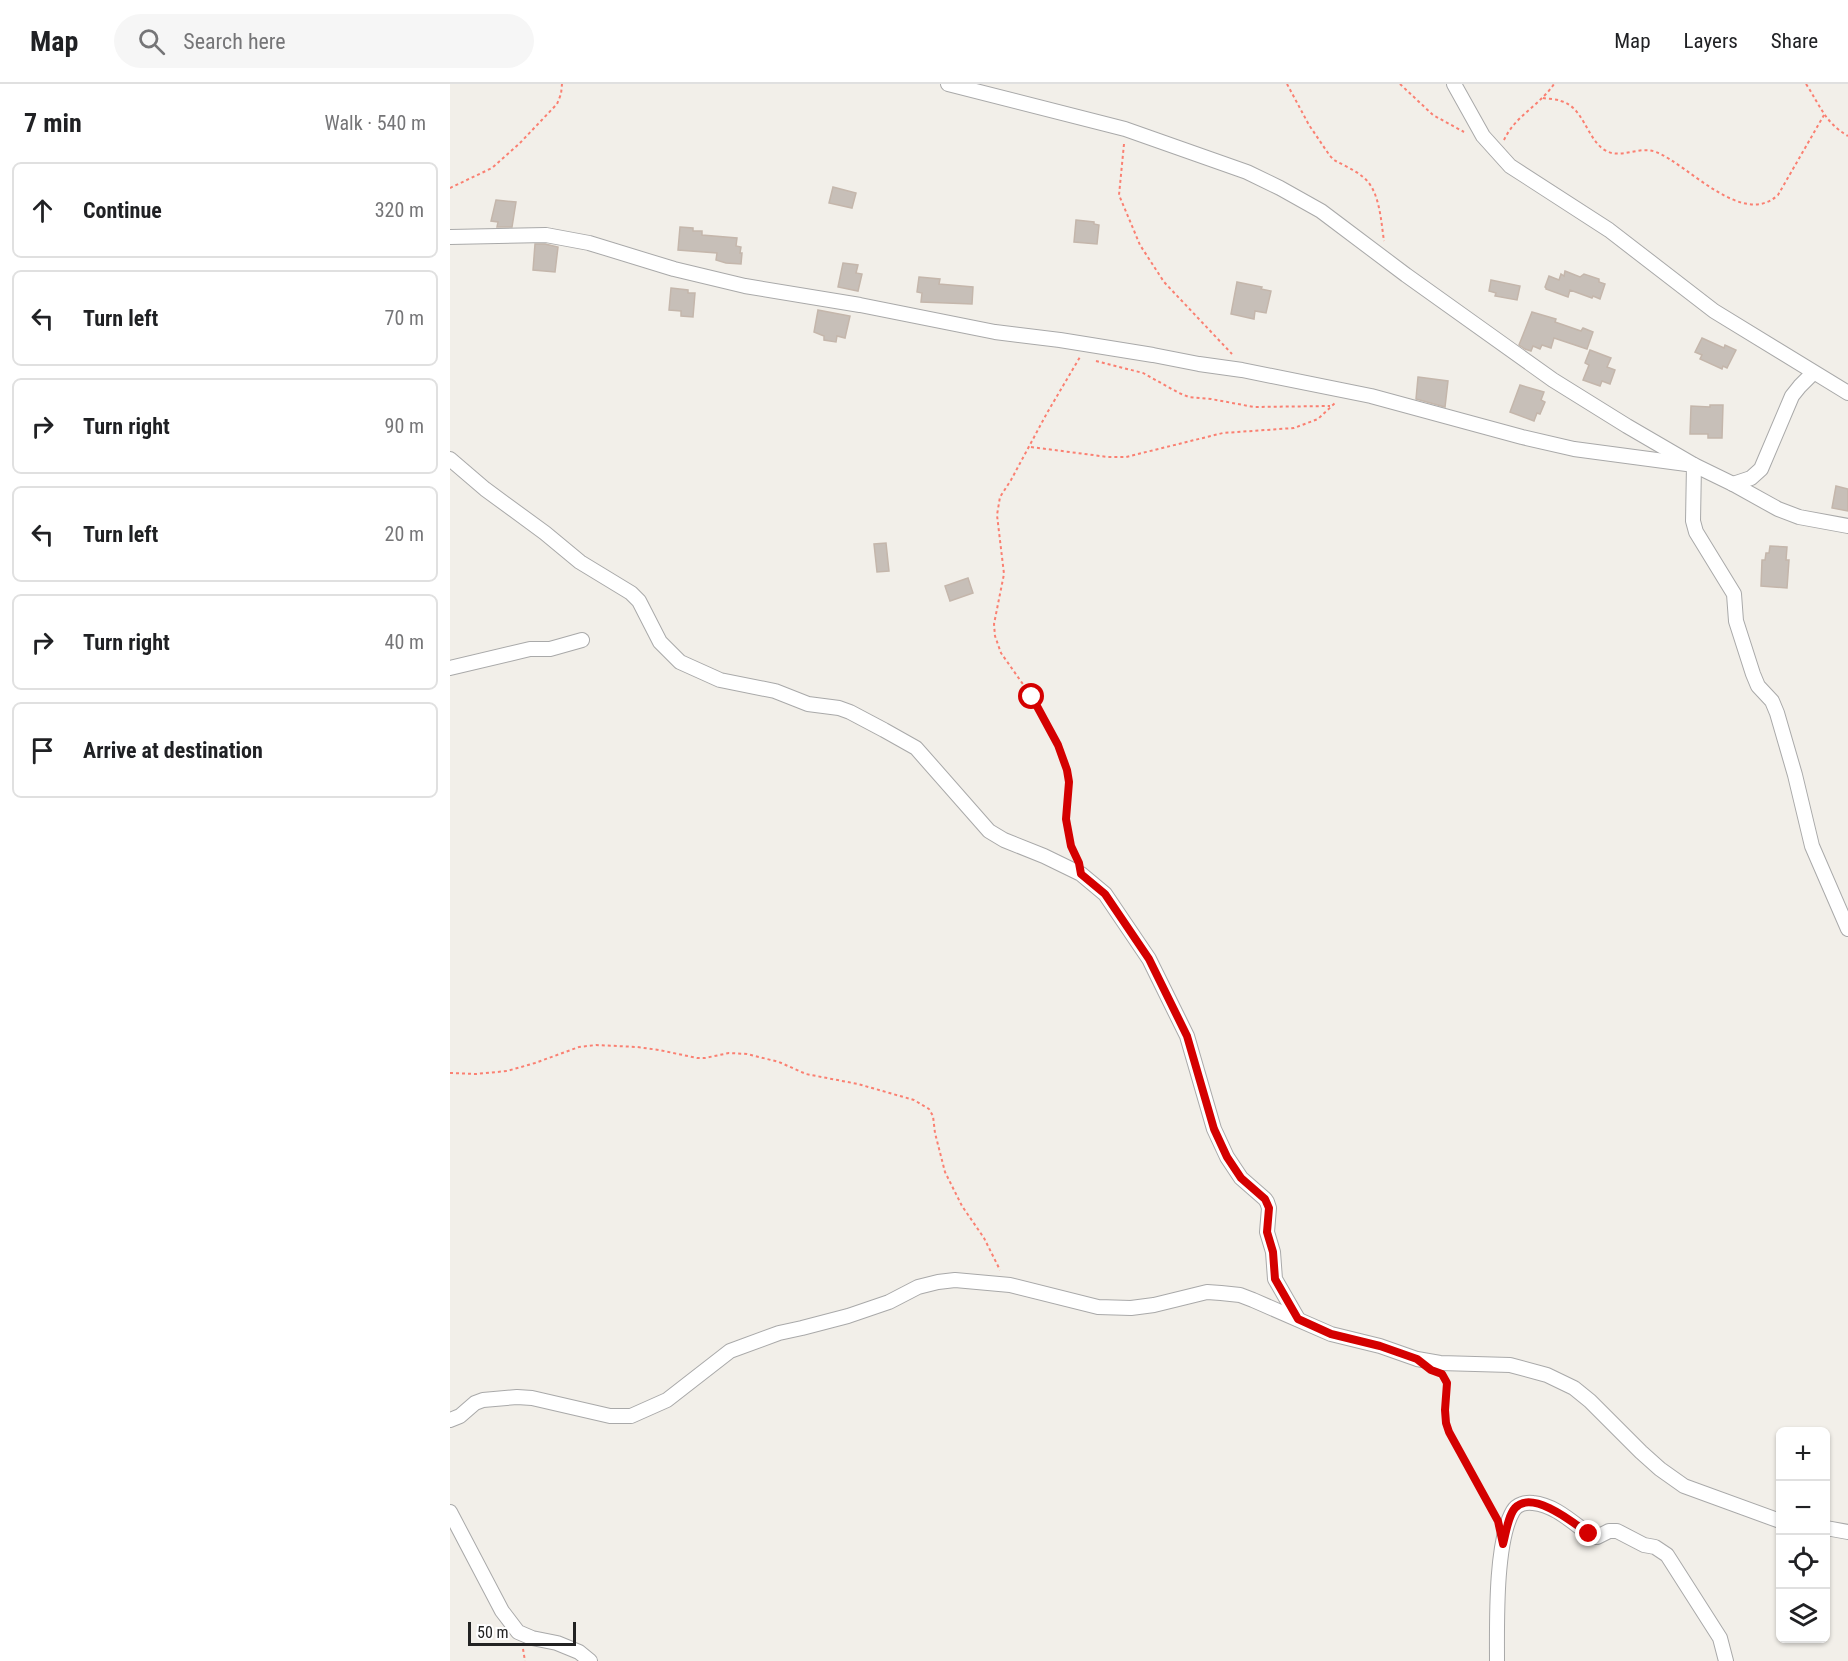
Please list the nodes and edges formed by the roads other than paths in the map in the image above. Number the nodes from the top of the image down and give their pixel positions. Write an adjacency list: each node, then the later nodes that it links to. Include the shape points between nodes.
1 (948, 84): 7 (street, via 1125,129 1247,172 1280,188 1321,211 1553,380)
2 (1454, 84): 4 (street, via 1476,125 1501,157 1520,173 1609,230 1714,311)
3 (450, 237): 7 (street, via 546,235 746,286 1085,349 1256,373 1352,392 1574,449)
4 (1813, 373): 5 (street); 8 (street, via 1792,396 1761,469)
5 (1848, 393)
6 (450, 459): 13 (street, via 580,562 631,593 660,642 680,662 720,680 776,691 808,704 839,708 875,725 916,748 988,831 1063,864 1105,894 1149,959 1187,1036 1214,1129 1227,1157 1241,1178 1267,1202 1267,1232 1275,1279)
7 (1694, 465): 8 (street); 12 (street, via 1696,532 1734,594 1737,625 1758,686 1777,713 1812,846)
8 (1733, 484): 9 (street, via 1788,513)
9 (1848, 526)
10 (582, 640): 11 (street)
11 (450, 668)
12 (1848, 929)
13 (1298, 1319): 14 (street, via 1240,1295 1221,1293 1207,1292 1131,1308 1098,1307 1007,1284 938,1282 848,1316 768,1336 730,1351 667,1400 631,1416 610,1416 517,1397 483,1400); 16 (street, via 1331,1334 1417,1359 1510,1365 1547,1375 1574,1388 1660,1469 1684,1486)
14 (450, 1420)
15 (450, 1512): 19 (street, via 502,1611 518,1632 557,1643)
16 (1776, 1520)
17 (1830, 1529): 18 (street)
18 (1848, 1532)
19 (591, 1661)
20 (1497, 1661): 21 (street, via 1503,1544 1514,1509 1534,1503 1553,1509 1593,1537 1617,1531 1667,1555 1720,1638)
21 (1726, 1661)

